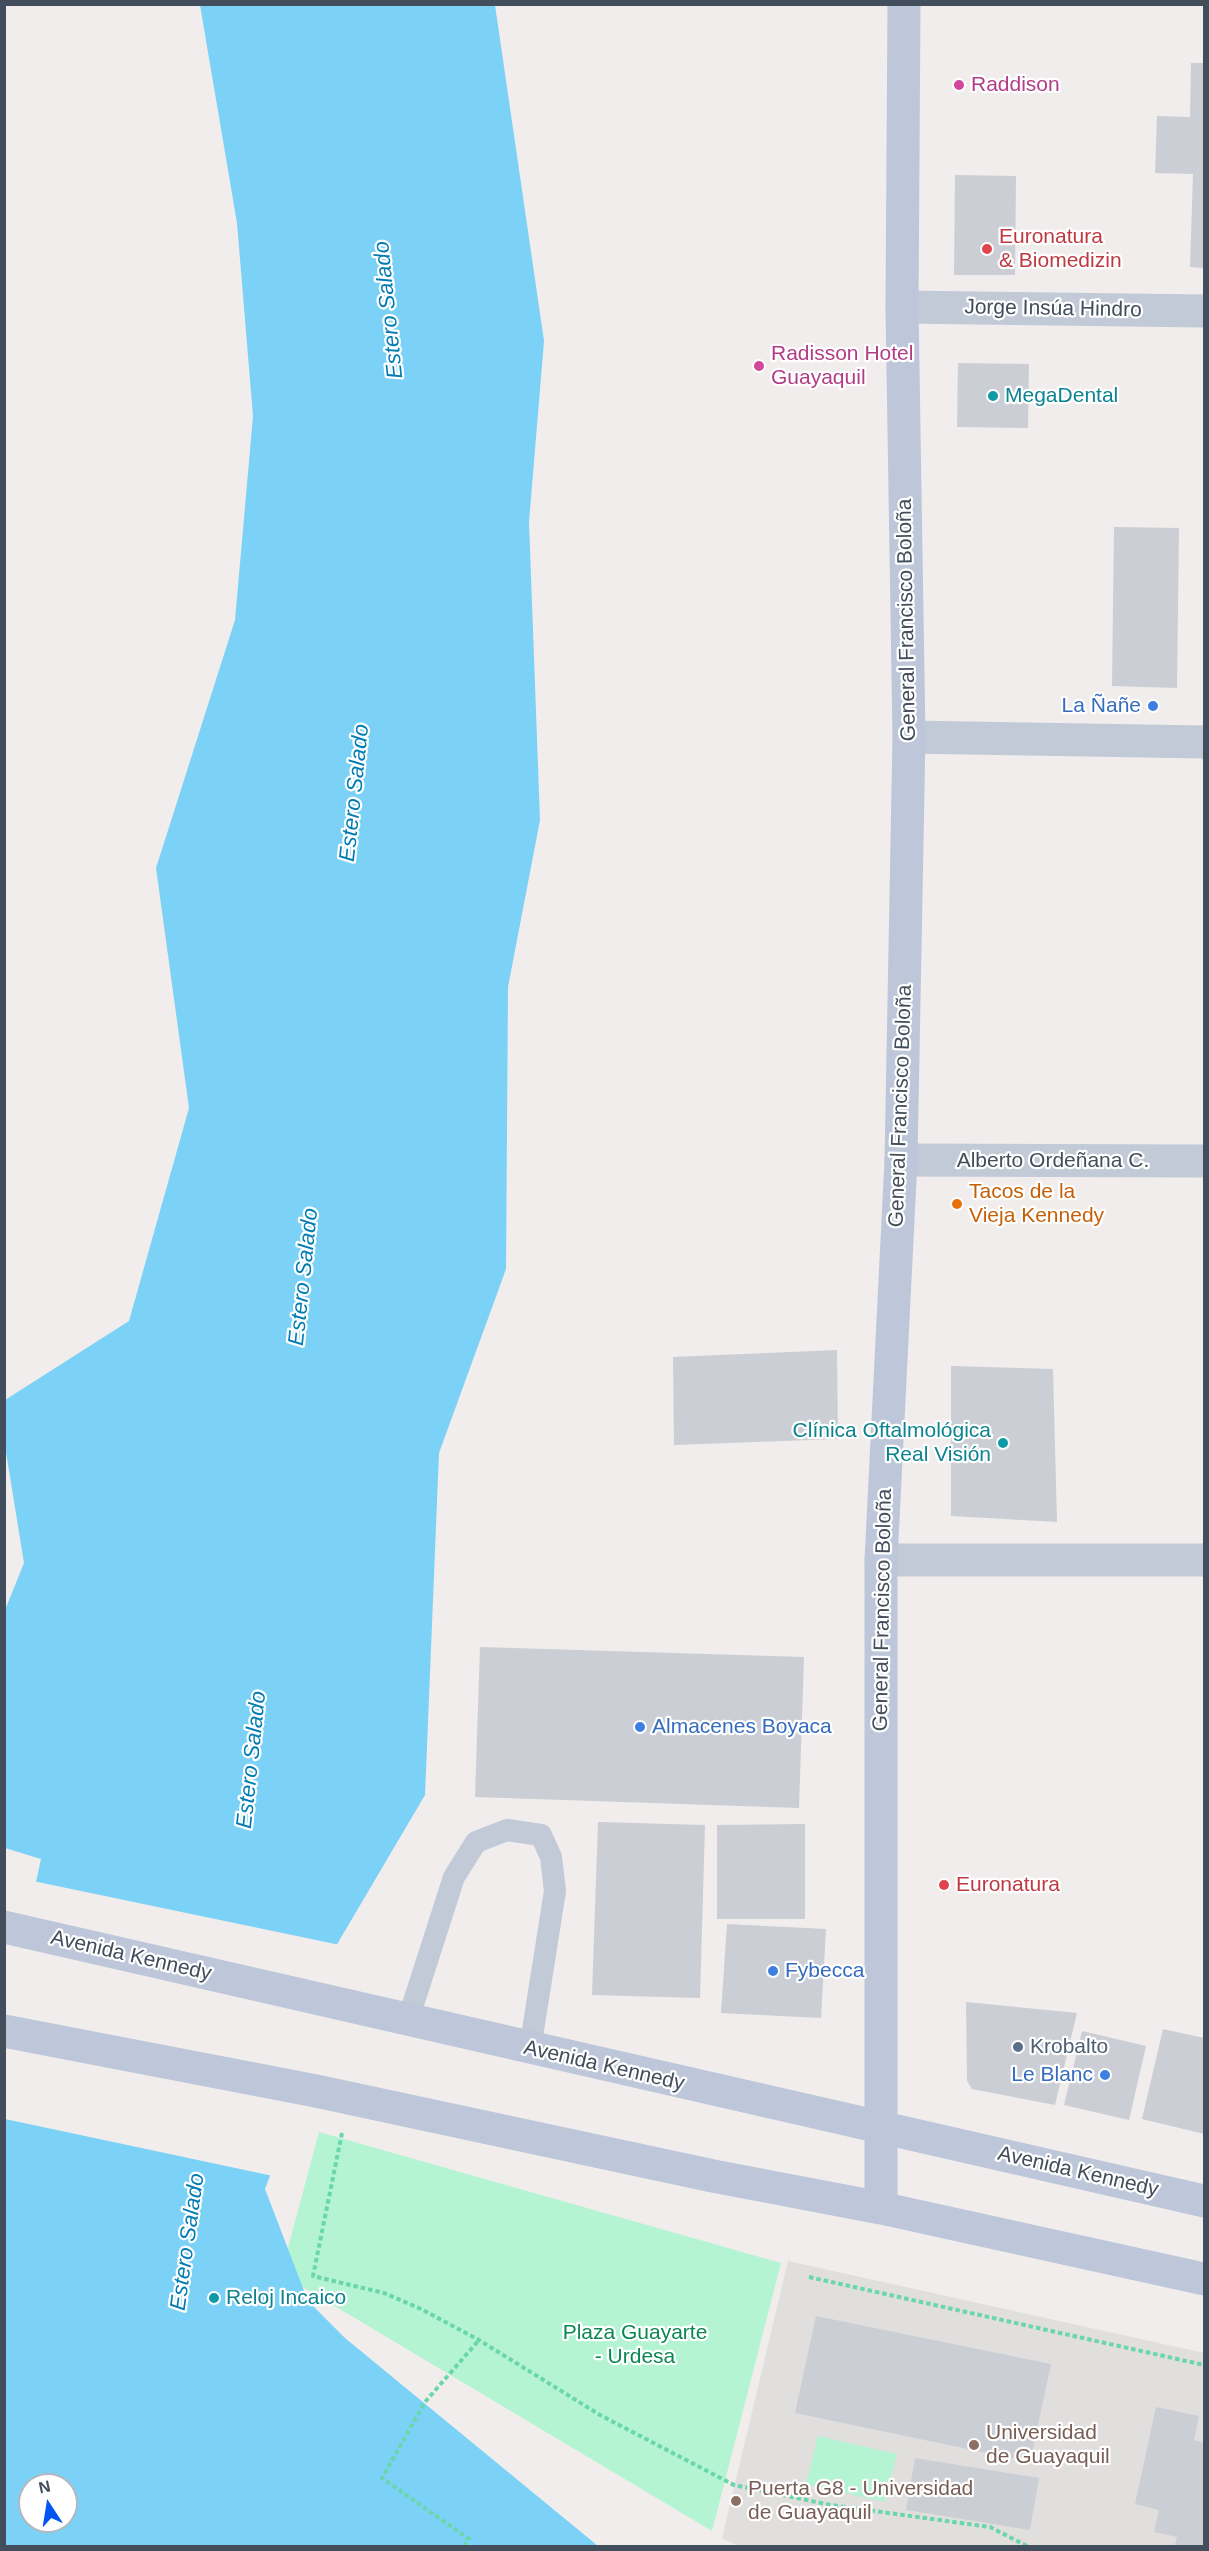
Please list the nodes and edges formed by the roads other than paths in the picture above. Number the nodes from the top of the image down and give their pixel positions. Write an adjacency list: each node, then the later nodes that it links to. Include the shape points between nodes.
1 (904, 4): 2 (main road, General Francisco Boloña)
2 (902, 306): 3 (street, Jorge Insúa Hindro); 4 (main road, General Francisco Boloña)
3 (1204, 311)
4 (909, 737): 5 (street); 6 (main road, General Francisco Boloña)
5 (1204, 742)
6 (901, 1160): 7 (street, Alberto Ordeñana C.); 8 (main road, General Francisco Boloña)
7 (1204, 1161)
8 (881, 1560): 9 (street); 14 (main road, General Francisco Boloña)
9 (1204, 1560)
10 (4, 1927): 11 (main road, Avenida Kennedy)
11 (408, 2020): 13 (main road, Avenida Kennedy); 13 (lane, via 454,1877 476,1842 507,1830 541,1835 551,1857 555,1891)
12 (4, 2031): 16 (main road)
13 (530, 2049): 14 (main road, Avenida Kennedy)
14 (882, 2128): 15 (main road, Avenida Kennedy); 16 (main road, General Francisco Boloña)
15 (1204, 2201)
16 (880, 2208): 17 (main road)
17 (1204, 2279)

